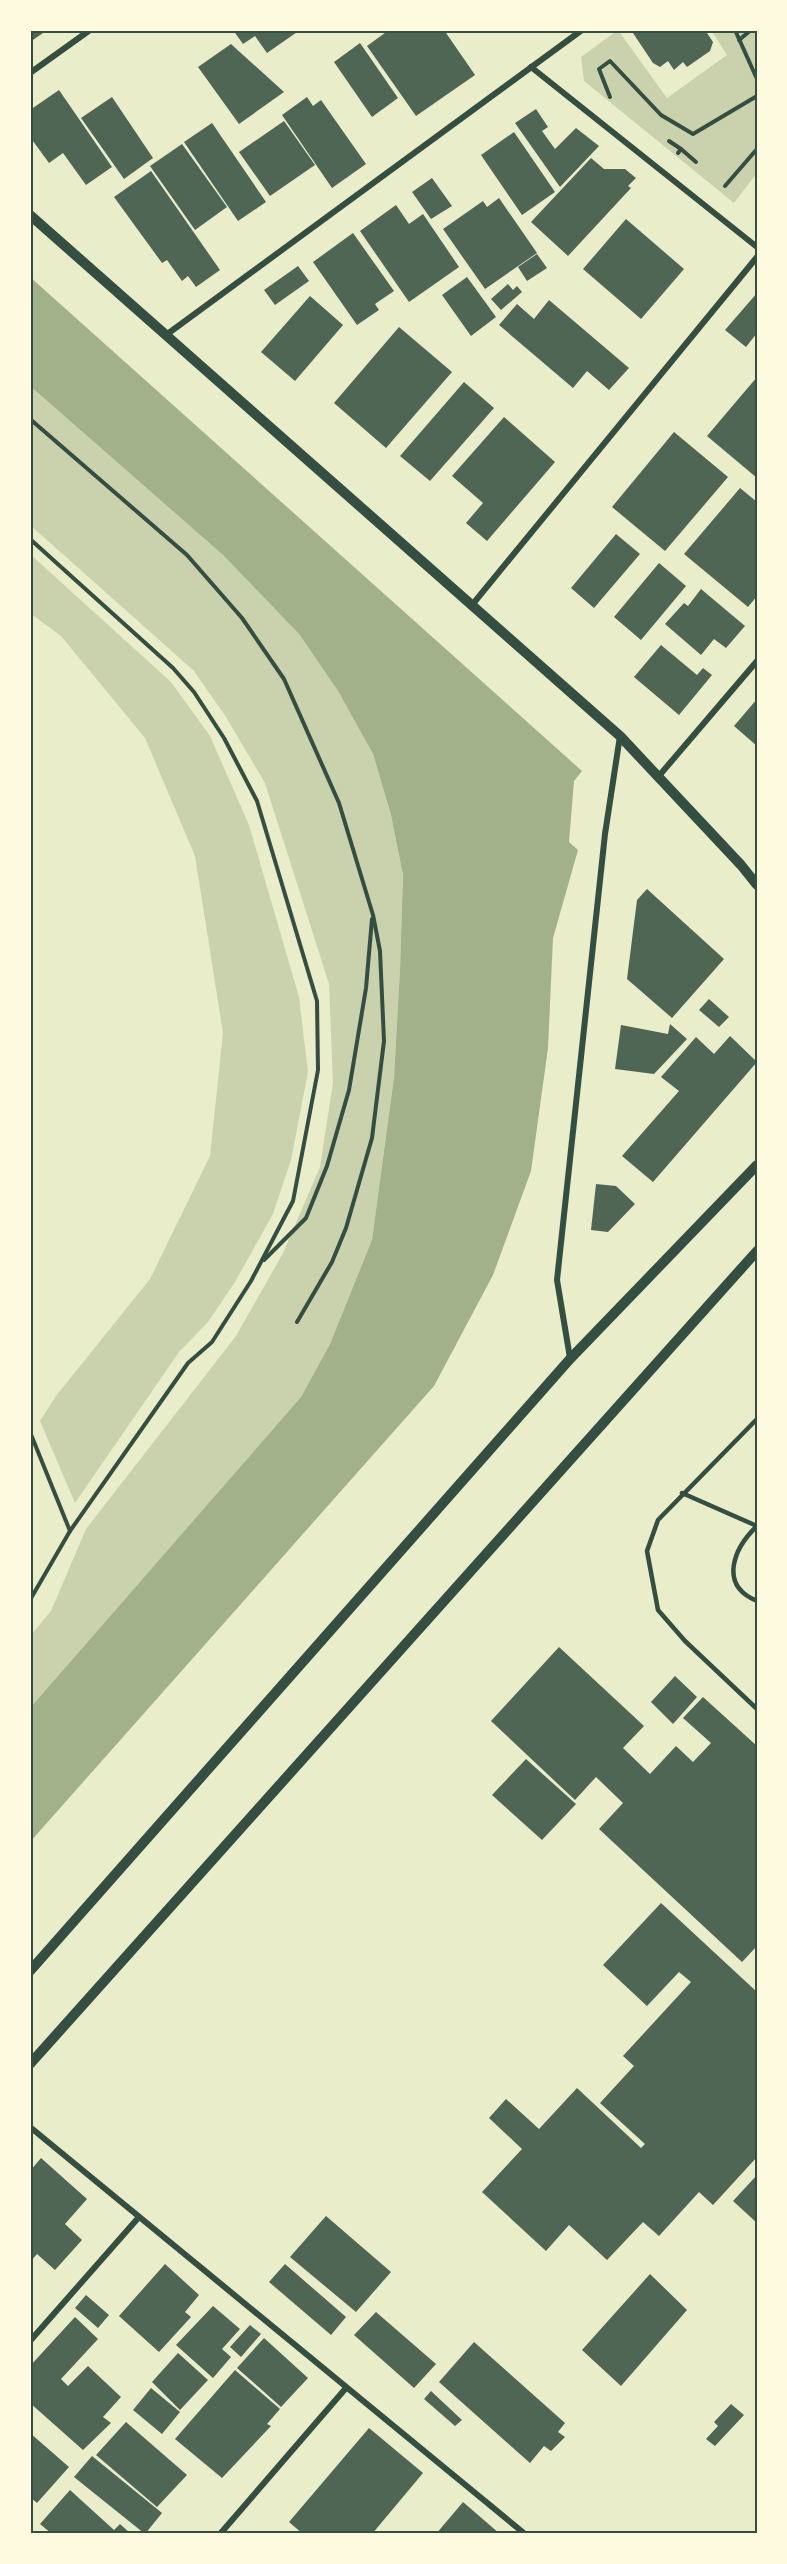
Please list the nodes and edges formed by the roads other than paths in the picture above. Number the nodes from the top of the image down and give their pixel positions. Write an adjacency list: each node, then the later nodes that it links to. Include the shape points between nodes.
1 (90, 30): 4 (street)
2 (582, 30): 3 (street)
3 (531, 67): 6 (street); 8 (street)
4 (30, 73)
5 (30, 215): 8 (street)
6 (757, 246)
7 (757, 257): 9 (street)
8 (166, 335): 9 (street)
9 (472, 605): 11 (street)
10 (757, 661): 12 (street)
11 (620, 736): 12 (street); 16 (street, via 605,834 557,1281)
12 (658, 777): 13 (street)
13 (757, 885)
14 (757, 1165): 16 (street)
15 (757, 1251): 22 (street)
16 (570, 1359): 21 (street)
17 (757, 1419): 18 (lane)
18 (682, 1493): 19 (lane, via 757,1526 741,1543 734,1566 741,1593); 20 (lane, via 658,1520 647,1551 658,1610)
19 (757, 1600)
20 (757, 1709)
21 (30, 1971)
22 (30, 2064)
23 (30, 2127): 24 (street)
24 (139, 2217): 25 (street); 26 (street)
25 (30, 2341)
26 (346, 2388): 27 (street); 28 (street)
27 (220, 2534)
28 (525, 2534)

